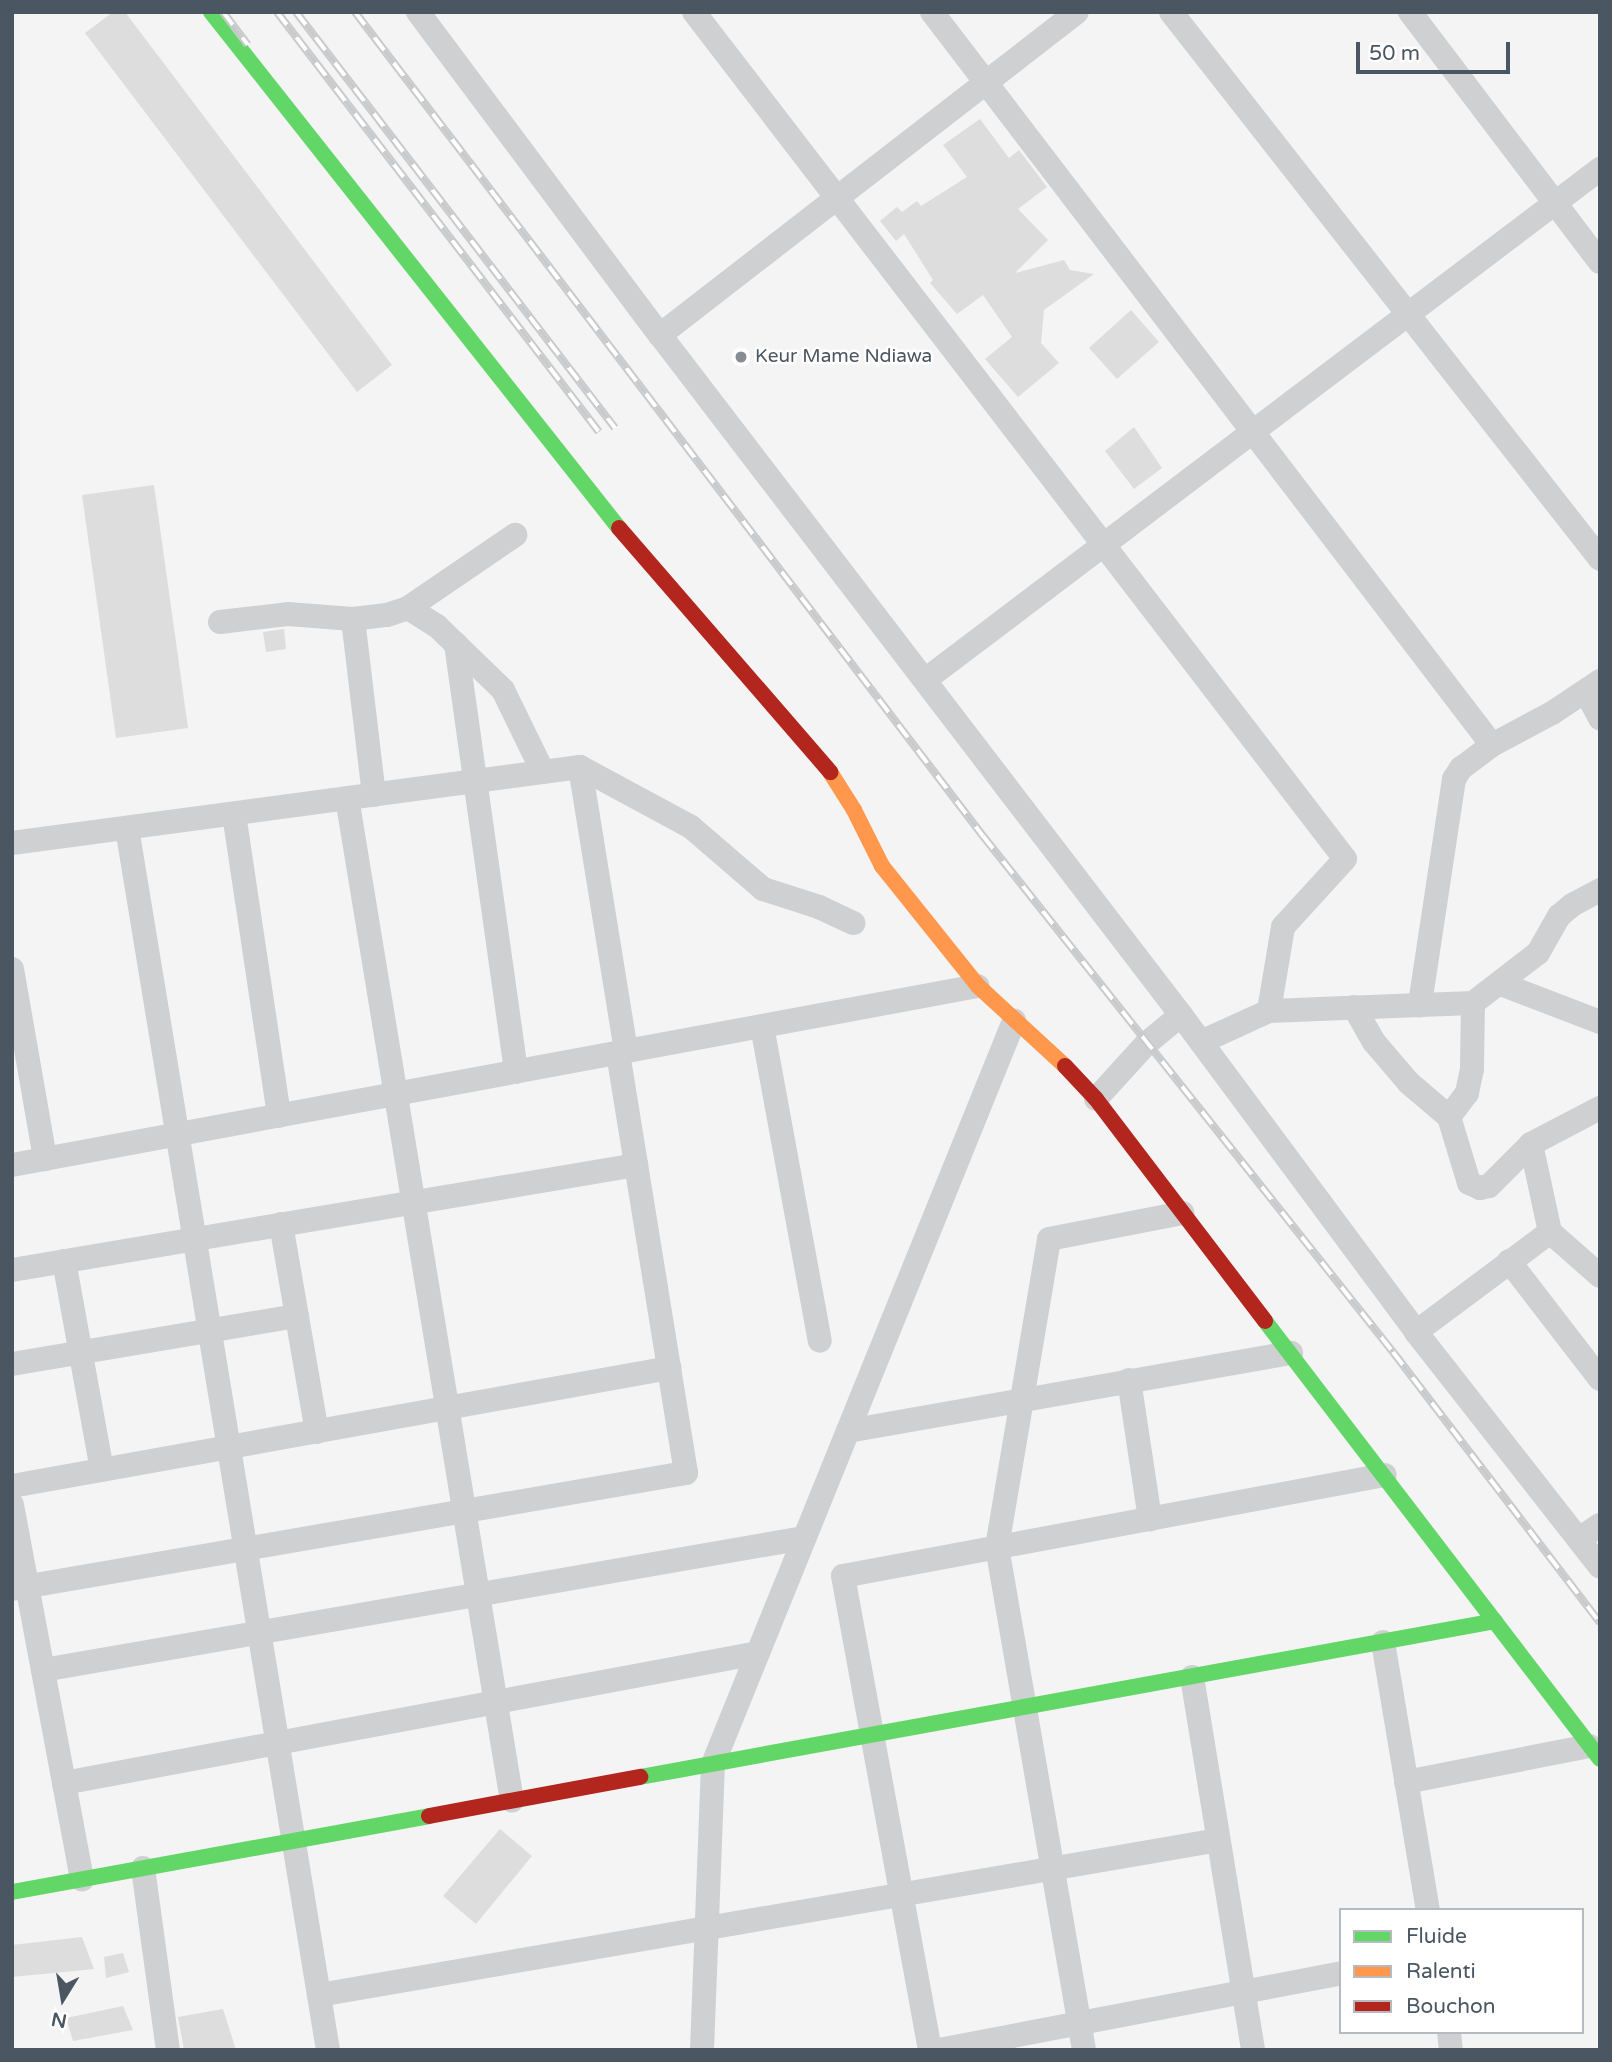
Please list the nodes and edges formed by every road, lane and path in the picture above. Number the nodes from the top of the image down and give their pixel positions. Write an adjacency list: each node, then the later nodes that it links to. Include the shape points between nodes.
1 (211, 12): 39 (street, via 603,510 826,766 882,866)
2 (418, 12): 14 (street)
3 (694, 12): 10 (street)
4 (932, 12): 8 (street)
5 (1077, 12): 8 (street)
6 (1171, 12): 13 (street)
7 (1410, 12): 11 (street)
8 (986, 83): 10 (street); 15 (street)
9 (1600, 169): 11 (street)
10 (837, 198): 14 (street); 17 (street)
11 (1555, 203): 12 (street); 13 (street)
12 (1600, 262)
13 (1408, 314): 15 (street); 18 (street)
14 (660, 335): 23 (street)
15 (1253, 432): 17 (street); 26 (street)
16 (515, 535): 19 (street)
17 (1104, 545): 23 (street); 43 (street, via 1345,859 1283,927)
18 (1600, 559)
19 (408, 608): 20 (street); 22 (street)
20 (353, 619): 21 (street, via 288,614); 30 (street)
21 (220, 622)
22 (456, 643): 28 (street, via 503,690); 29 (street)
23 (925, 680): 44 (street)
24 (1593, 687): 25 (street); 26 (street)
25 (1600, 718)
26 (1492, 745): 41 (street, via 1461,768 1454,779)
27 (580, 767): 28 (street); 36 (street, via 691,827 763,889); 49 (street)
28 (543, 772): 29 (street)
29 (475, 781): 30 (street); 50 (street)
30 (374, 795): 31 (street)
31 (347, 798): 32 (street); 51 (street)
32 (234, 814): 33 (street); 54 (street)
33 (127, 828): 34 (street); 56 (street)
34 (12, 843)
35 (1600, 890): 38 (street, via 1559,916 1538,953)
36 (853, 923)
37 (13, 975): 58 (street)
38 (1501, 984): 40 (street); 46 (street)
39 (978, 986): 45 (street); 47 (street)
40 (1472, 1003): 41 (street); 55 (street, via 1469,1081)
41 (1420, 1005): 42 (street)
42 (1354, 1007): 43 (street); 55 (street, via 1374,1042 1409,1083)
43 (1269, 1011): 48 (street)
44 (1181, 1015): 48 (street); 52 (street, via 1147,1043)
45 (1014, 1021): 52 (street, via 1052,1052); 82 (street)
46 (1600, 1022)
47 (762, 1026): 49 (street); 73 (street)
48 (1201, 1042): 72 (street)
49 (622, 1052): 50 (street); 60 (street)
50 (516, 1072): 51 (street)
51 (395, 1094): 54 (street); 61 (street)
52 (1096, 1099): 62 (street)
53 (1600, 1108): 57 (street)
54 (279, 1116): 56 (street)
55 (1449, 1118): 57 (street, via 1469,1184 1480,1188 1489,1186)
56 (177, 1135): 58 (street); 65 (street)
57 (1531, 1144): 64 (street)
58 (45, 1159): 59 (street)
59 (12, 1165)
60 (636, 1165): 61 (street); 77 (street)
61 (413, 1203): 63 (street); 81 (street)
62 (1183, 1213): 75 (street); 80 (street, via 1049,1239)
63 (281, 1224): 65 (street); 70 (street)
64 (1550, 1231): 67 (street); 69 (street)
65 (195, 1239): 66 (street); 71 (street)
66 (64, 1261): 68 (street); 74 (street)
67 (1510, 1262): 72 (street); 78 (street)
68 (12, 1270)
69 (1600, 1276)
70 (297, 1316): 71 (street); 83 (street)
71 (210, 1331): 74 (street); 84 (street)
72 (1416, 1332): 93 (street)
73 (820, 1340)
74 (81, 1352): 76 (street); 85 (street)
75 (1291, 1353): 79 (street); 86 (street)
76 (12, 1364)
77 (669, 1368): 81 (street); 89 (street, via 686,1473)
78 (1600, 1379)
79 (1129, 1380): 80 (street); 90 (street)
80 (1022, 1398): 82 (street); 94 (street)
81 (447, 1408): 83 (street); 89 (street)
82 (848, 1431): 92 (street)
83 (317, 1432): 84 (street)
84 (229, 1448): 85 (street); 95 (street)
85 (102, 1471): 87 (street)
86 (1385, 1475): 90 (street); 99 (street)
87 (12, 1486)
88 (12, 1505): 97 (street)
89 (464, 1511): 95 (street); 98 (street)
90 (1150, 1519): 94 (street)
91 (1600, 1525): 93 (street)
92 (804, 1538): 98 (street); 102 (street)
93 (1579, 1539): 96 (street)
94 (997, 1547): 106 (street); 107 (street, via 843,1576)
95 (246, 1549): 97 (street); 100 (street)
96 (1600, 1567)
97 (20, 1588): 103 (street)
98 (478, 1595): 100 (street); 105 (street)
99 (1495, 1621): 101 (street); 109 (street)
100 (260, 1633): 103 (street); 108 (street)
101 (1382, 1642): 104 (street); 111 (street)
102 (758, 1653): 105 (street); 110 (street)
103 (43, 1670): 112 (street)
104 (1192, 1677): 106 (street); 114 (street)
105 (495, 1702): 108 (street); 113 (street)
106 (1025, 1707): 107 (street); 117 (street)
107 (873, 1735): 110 (street); 120 (street)
108 (278, 1743): 112 (street); 115 (street)
109 (1595, 1753): 111 (street)
110 (713, 1764): 113 (street); 122 (street)
111 (1406, 1782): 121 (street)
112 (64, 1783): 118 (street)
113 (512, 1801): 115 (street)
114 (1219, 1840): 117 (street); 124 (street)
115 (294, 1841): 116 (street); 125 (street)
116 (143, 1868): 118 (street); 127 (street)
117 (1052, 1868): 120 (street); 126 (street)
118 (82, 1880): 119 (street)
119 (12, 1892)
120 (902, 1894): 122 (street); 130 (street)
121 (1428, 1908)
122 (707, 1927): 125 (street); 129 (street)
123 (1339, 1973): 124 (street)
124 (1243, 1992): 126 (street); 133 (street)
125 (319, 1995): 128 (street)
126 (1079, 2023): 131 (street); 132 (street)
127 (168, 2050)
128 (328, 2050)
129 (702, 2050)
130 (930, 2050)
131 (939, 2050)
132 (1084, 2050)
133 (1253, 2050)

